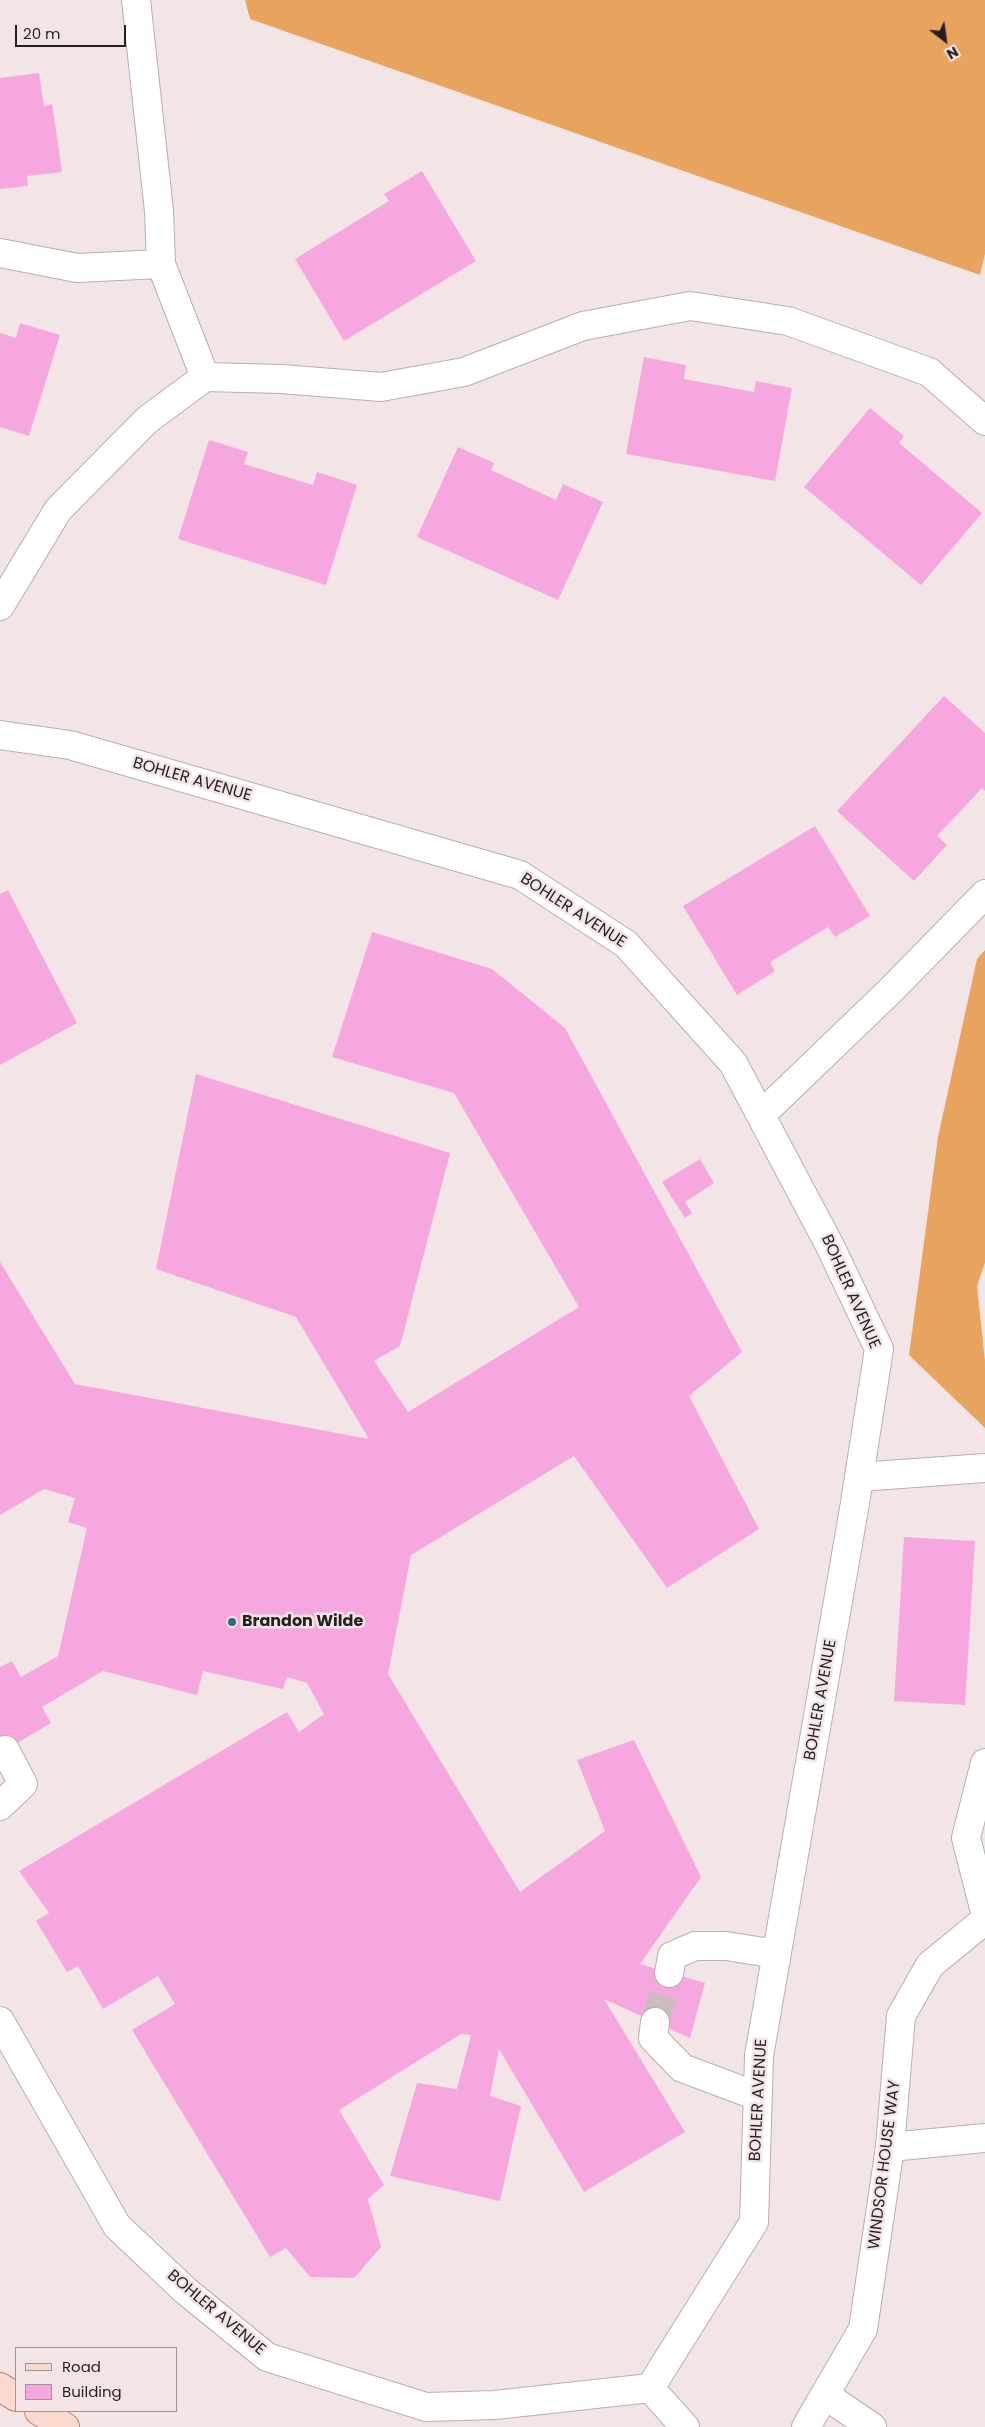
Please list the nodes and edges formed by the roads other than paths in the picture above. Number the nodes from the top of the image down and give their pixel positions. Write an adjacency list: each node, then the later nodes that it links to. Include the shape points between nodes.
1 (136, 0): 3 (street)
2 (0, 253): 3 (street, via 77,268)
3 (161, 264): 4 (street)
4 (205, 377): 5 (street, via 381,387 464,372 583,326 690,306 788,321 929,372); 6 (street, via 147,420 58,510)
5 (985, 421)
6 (0, 606)
7 (0, 735): 9 (street, BOHLER AVENUE, via 70,745 520,875 626,944 733,1063)
8 (985, 894): 9 (street)
9 (761, 1115): 11 (street, BOHLER AVENUE, via 830,1246 879,1349)
10 (985, 1468): 11 (street)
11 (859, 1477): 17 (street, BOHLER AVENUE)
12 (5, 1750): 14 (street, via 23,1784)
13 (985, 1763): 15 (street, via 966,1838)
14 (0, 1806)
15 (985, 1912)
16 (985, 1920): 23 (street, WINDSOR HOUSE WAY, via 930,1965 901,2016)
17 (776, 1954): 18 (street, via 726,1946 695,1946 672,1956); 21 (street, BOHLER AVENUE, via 758,2056)
18 (669, 1973)
19 (0, 2021): 25 (street, BOHLER AVENUE, via 117,2226 186,2291 267,2357 426,2407 495,2405)
20 (655, 2022): 21 (street, via 653,2038 682,2068)
21 (758, 2096): 25 (street, BOHLER AVENUE, via 754,2222)
22 (985, 2138): 23 (street)
23 (890, 2147): 26 (street, WINDSOR HOUSE WAY, via 864,2329)
24 (0, 2386): 27 (main road)
25 (650, 2388): 30 (street)
26 (825, 2395): 31 (street, WINDSOR HOUSE WAY); 32 (street)
27 (15, 2396)
28 (41, 2412): 29 (main road)
29 (65, 2427)
30 (685, 2427)
31 (806, 2427)
32 (872, 2427)

